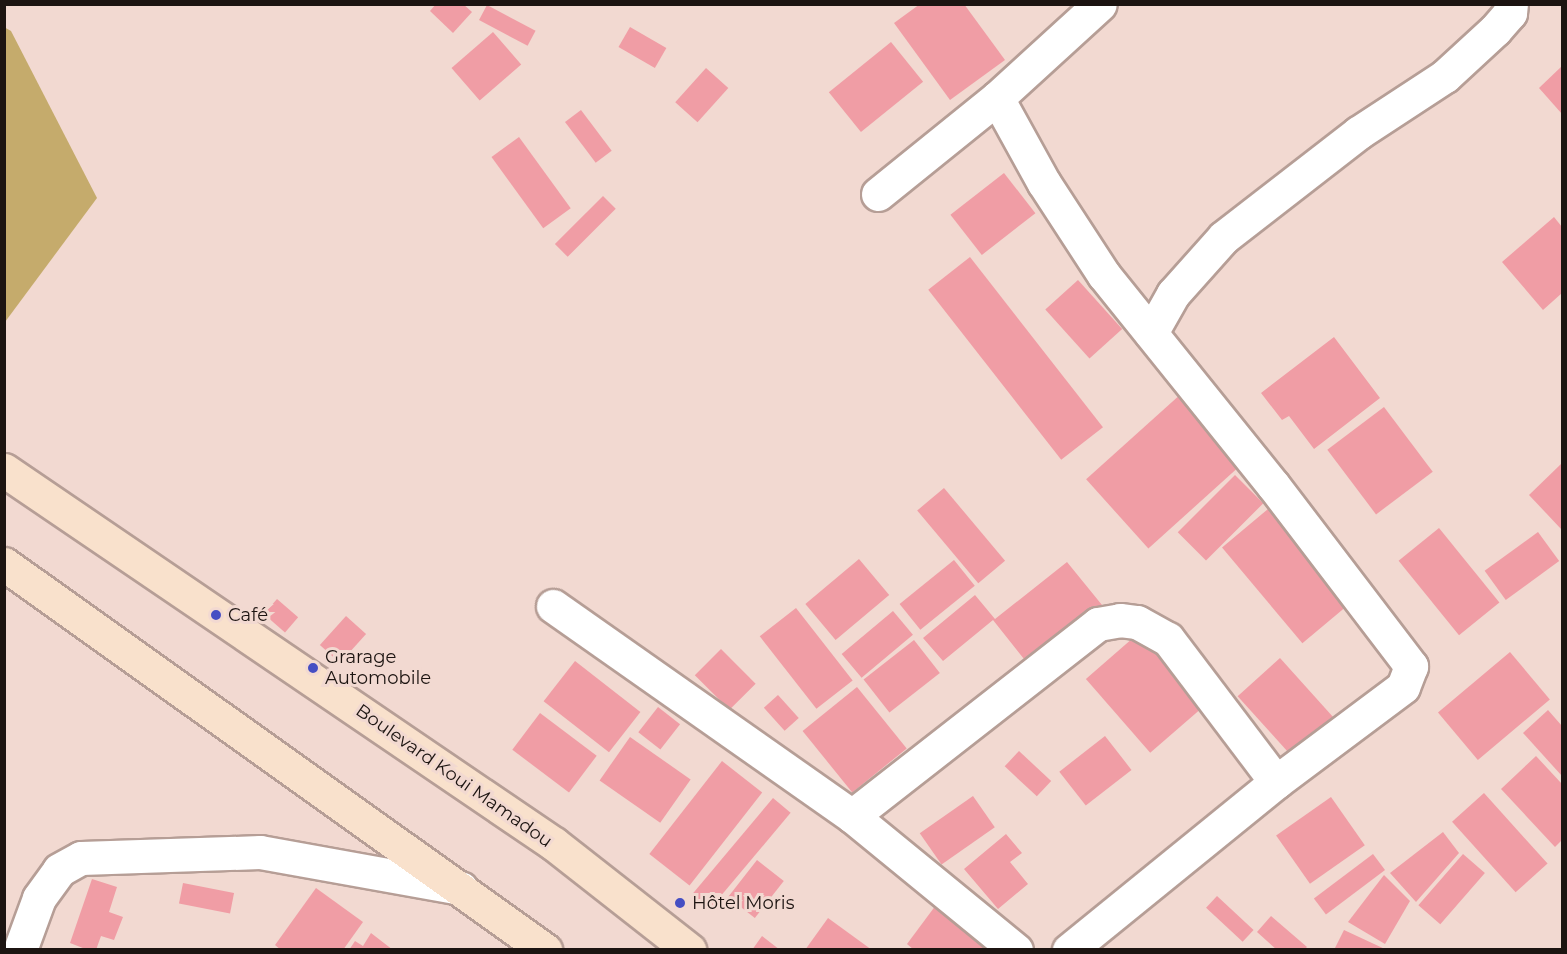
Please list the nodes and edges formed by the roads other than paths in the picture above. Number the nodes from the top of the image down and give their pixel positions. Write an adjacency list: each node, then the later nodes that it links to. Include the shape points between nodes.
1 (1100, 4): 3 (street)
2 (1511, 4): 5 (street, via 1510,13 1495,30 1445,76 1358,133 1224,237 1173,294)
3 (997, 98): 4 (street); 5 (street, via 1050,193 1104,276)
4 (878, 194)
5 (1151, 333): 9 (street, via 1411,666 1403,687)
6 (4, 470): 14 (main road, Boulevard Koui Mamadou, via 554,844)
7 (4, 564): 11 (main road)
8 (553, 606): 10 (street)
9 (1276, 782): 10 (street, via 1168,639 1137,622 1120,620 1098,624); 16 (street)
10 (852, 816): 15 (street)
11 (461, 888): 12 (street, via 260,852 81,858 59,870 39,898); 13 (main road)
12 (20, 950)
13 (545, 950)
14 (689, 950)
15 (1016, 950)
16 (1069, 950)

